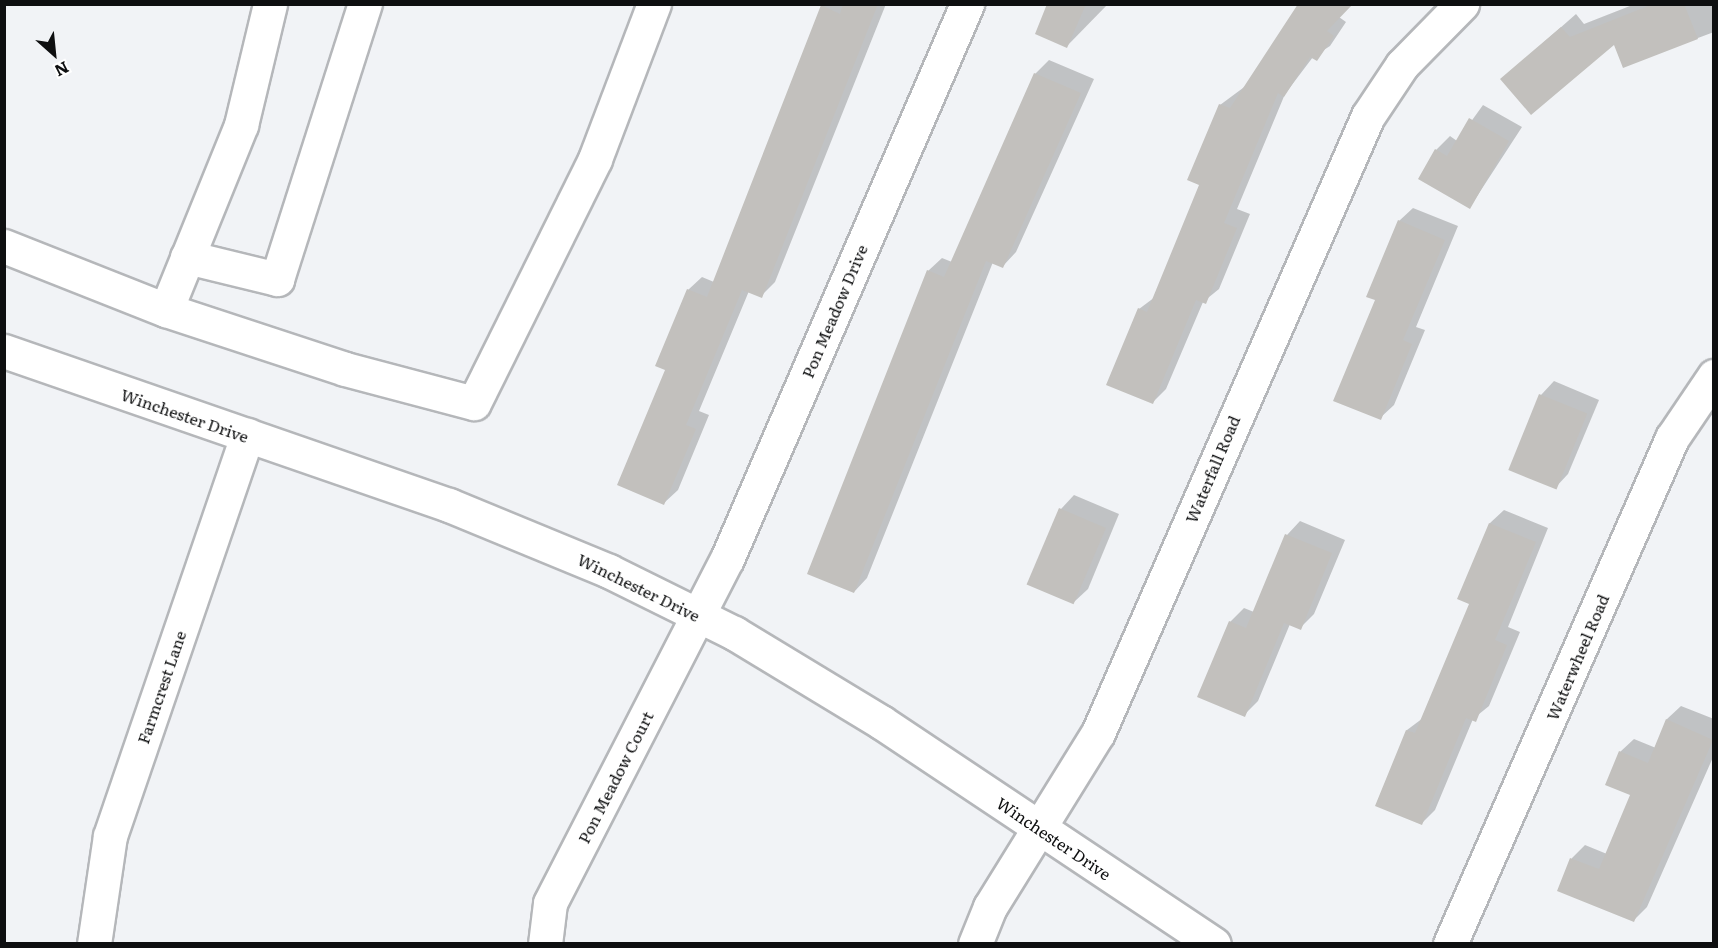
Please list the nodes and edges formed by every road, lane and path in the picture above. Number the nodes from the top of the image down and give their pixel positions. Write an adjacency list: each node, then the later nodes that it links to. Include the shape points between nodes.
1 (270, 4): 7 (street, via 241,125)
2 (365, 4): 7 (street, via 277,279)
3 (654, 4): 8 (street, via 595,159 474,403 345,369)
4 (967, 4): 12 (street, Pon Meadow Drive)
5 (1462, 4): 13 (street, Waterfall Road, via 1402,65 1363,126 1098,733)
6 (4, 246): 8 (street)
7 (188, 257): 8 (street)
8 (166, 310)
9 (4, 351): 11 (street, Winchester Drive)
10 (1713, 376): 18 (street, Waterwheel Road, via 1672,438)
11 (247, 435): 12 (street, Winchester Drive, via 518,531); 14 (street, Farmcrest Lane, via 110,836)
12 (698, 615): 13 (street, Winchester Drive, via 881,722); 15 (street, Pon Meadow Court, via 550,903)
13 (1039, 828): 16 (street, Waterfall Road, via 990,907); 17 (street, Winchester Drive)
14 (94, 944)
15 (545, 944)
16 (975, 944)
17 (1214, 944)
18 (1450, 944)

